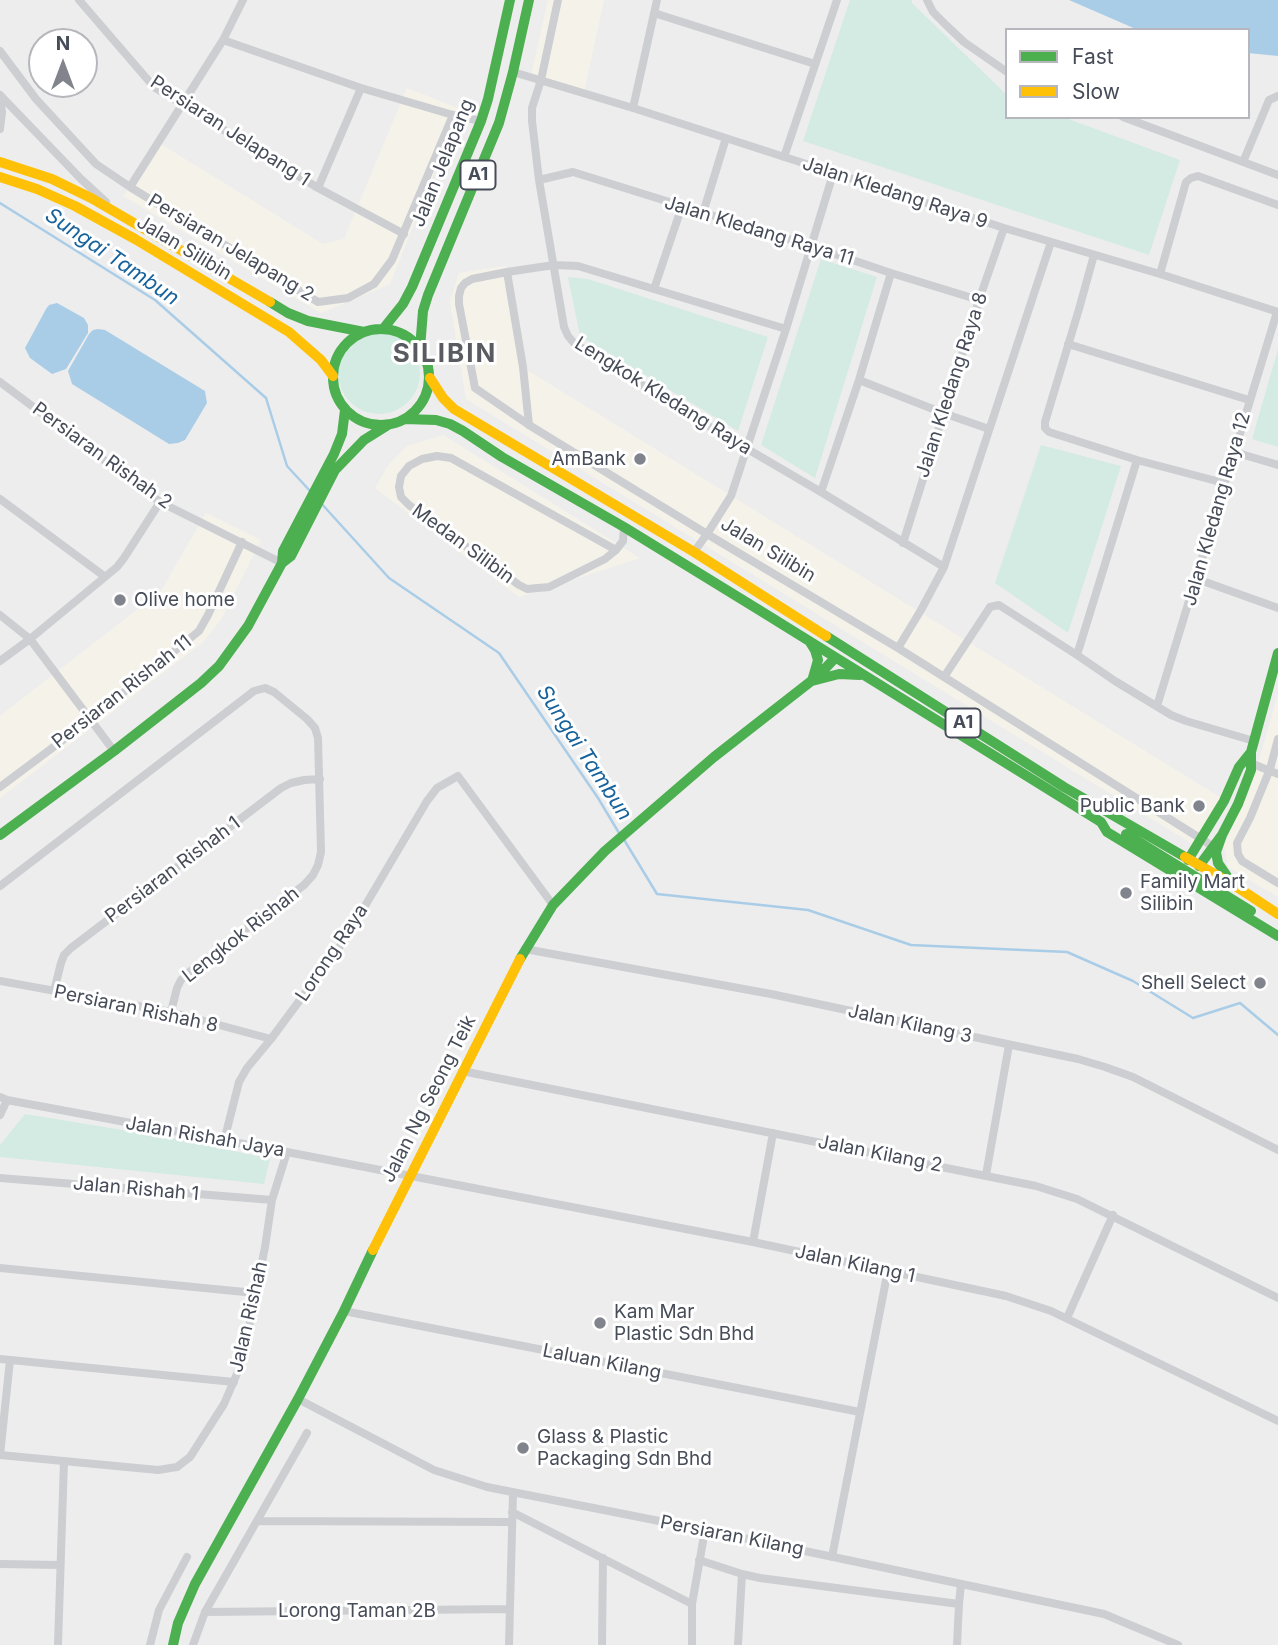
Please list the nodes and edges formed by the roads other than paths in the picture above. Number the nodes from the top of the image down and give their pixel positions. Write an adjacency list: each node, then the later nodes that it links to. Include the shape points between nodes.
1 (79, 0): 19 (street, Persiaran Jelapang 1, via 154,87)
2 (510, 0): 23 (main road, Jalan Jelapang / A1)
3 (529, 0): 14 (main road, Jalan Jelapang / A1)
4 (558, 0): 15 (street, Lengkok Kledang Raya)
5 (657, 0): 9 (street)
6 (837, 0): 12 (street)
7 (927, 0): 13 (street, via 964,42)
8 (241, 1): 10 (street)
9 (654, 13): 12 (street); 20 (street)
10 (223, 40): 16 (street); 19 (street)
11 (0, 51): 33 (street, Persiaran Jelapang 2, via 36,99 96,163)
12 (815, 64): 26 (street)
13 (1005, 71)
14 (513, 72): 15 (street, Jalan Kledang Raya 9); 55 (main road, Jalan Jelapang / A1, via 499,123 428,295)
15 (541, 80): 20 (street, Jalan Kledang Raya 9); 32 (street, Lengkok Kledang Raya, via 532,108)
16 (361, 88): 21 (street); 34 (street)
17 (0, 96): 24 (street); 37 (street, Jalan Silibin)
18 (1278, 96): 28 (street, via 1269,100)
19 (182, 104): 33 (street); 34 (street, Persiaran Jelapang 1)
20 (632, 108): 25 (street, Jalan Kledang Raya 9)
21 (453, 115): 23 (street); 40 (street, Persiaran Jelapang 2)
22 (1127, 119): 28 (street)
23 (481, 121): 51 (main road, Jalan Jelapang / A1, via 412,286)
24 (0, 129)
25 (726, 138): 26 (street, Jalan Kledang Raya 9); 38 (street)
26 (784, 157): 29 (street, Jalan Kledang Raya 9)
27 (0, 162): 37 (main road, Jalan Silibin, via 52,179)
28 (1243, 162): 30 (street)
29 (834, 174): 39 (street, Jalan Kledang Raya 9); 42 (street)
30 (1278, 175)
31 (0, 177): 56 (main road, Jalan Silibin, via 75,206 147,246 289,332)
32 (539, 180): 36 (street, Jalan Kledang Raya 11, via 573,172); 44 (street, Lengkok Kledang Raya)
33 (130, 187): 40 (street, Persiaran Jelapang 2, via 318,302 348,298 374,284)
34 (318, 188): 40 (street, Persiaran Jelapang 1)
35 (1278, 205): 47 (street, via 1198,176 1191,178 1186,182)
36 (682, 206): 38 (street, Jalan Kledang Raya 11); 48 (street)
37 (118, 213): 53 (main road, Jalan Silibin, via 288,313)
38 (703, 213): 42 (street, Jalan Kledang Raya 11)
39 (1004, 228): 41 (street, Jalan Kledang Raya 9); 49 (street, Jalan Kledang Raya 8)
40 (404, 234)
41 (1051, 242): 43 (street, Jalan Kledang Raya 9); 66 (street)
42 (811, 246): 46 (street, Jalan Kledang Raya 11); 52 (street)
43 (1094, 254): 47 (street, Jalan Kledang Raya 9); 54 (street)
44 (554, 265): 45 (street, Jalan Silibin); 48 (street, Jalan Silibin, via 578,266); 67 (street, Lengkok Kledang Raya, via 564,327 574,343)
45 (507, 272): 65 (street); 65 (street, Jalan Silibin, via 464,283 459,304 475,388)
46 (891, 273): 49 (street, Jalan Kledang Raya 11); 58 (street)
47 (1160, 274): 50 (street, Jalan Kledang Raya 9)
48 (654, 289): 52 (street, Jalan Silibin)
49 (979, 300): 62 (street, Jalan Kledang Raya 8)
50 (1278, 312): 60 (street, Jalan Kledang Raya 12)
51 (383, 329): 53 (main road); 55 (main road, via 403,334)
52 (786, 329): 67 (street)
53 (364, 332): 56 (main road, via 343,348)
54 (1068, 344): 60 (street); 69 (street, via 1045,428)
55 (420, 348): 57 (main road, A1)
56 (333, 376): 61 (main road)
57 (430, 378): 63 (main road, via 423,402); 76 (main road, Jalan Silibin / A1, via 454,409)
58 (859, 380): 62 (street); 73 (street)
59 (0, 382): 75 (street, Persiaran Rishah 2)
60 (1249, 400): 68 (street, Jalan Kledang Raya 12)
61 (345, 410): 64 (main road, via 366,423); 71 (main road)
62 (943, 413): 66 (street); 81 (street, Jalan Kledang Raya 8)
63 (405, 419): 64 (main road, A1); 77 (main road, A1, via 450,424)
64 (388, 425): 71 (main road)
65 (529, 425): 78 (street, Jalan Silibin)
66 (989, 429): 85 (street)
67 (746, 448): 73 (street, Lengkok Kledang Raya); 78 (street, via 731,496)
68 (1234, 452): 70 (street); 72 (street, Jalan Kledang Raya 12)
69 (1137, 460): 72 (street); 96 (street)
70 (1278, 465)
71 (332, 468): 84 (main road, via 283,551)
72 (1224, 483): 88 (street, Jalan Kledang Raya 12)
73 (821, 492): 81 (street, Lengkok Kledang Raya)
74 (0, 499): 86 (street)
75 (160, 502): 80 (street, Persiaran Rishah 2); 86 (street, via 124,558)
76 (616, 506): 77 (main road); 83 (main road, Jalan Silibin / A1)
77 (632, 532): 79 (street); 79 (street); 83 (main road, via 651,537 678,554); 87 (main road, A1)
78 (707, 534): 83 (street); 94 (street, Jalan Silibin)
79 (623, 541): 82 (street, Medan Silibin)
80 (242, 542): 84 (street, Persiaran Rishah 2); 104 (street, Persiaran Rishah 11, via 198,631)
81 (902, 543): 85 (street, Lengkok Kledang Raya)
82 (616, 550): 82 (street, Medan Silibin, via 451,458 422,459 401,477 401,496 409,505 527,589 548,587)
83 (694, 552): 87 (main road, via 694,565); 91 (main road, Jalan Silibin / A1)
84 (282, 562): 106 (main road, via 248,626 219,666)
85 (944, 567): 94 (street)
86 (104, 576): 92 (street)
87 (705, 576): 93 (main road, A1)
88 (1197, 579): 89 (street); 103 (street, Jalan Kledang Raya 12)
89 (1278, 608)
90 (0, 615): 92 (street)
91 (827, 635): 97 (main road, via 837,648); 116 (main road, Jalan Silibin / A1)
92 (30, 639): 98 (street); 104 (street)
93 (809, 641): 97 (main road, A1); 102 (main road, via 817,660)
94 (898, 648): 101 (street, Jalan Silibin)
95 (1278, 653): 99 (main road)
96 (1077, 654): 101 (street, via 999,605 990,607); 103 (street)
97 (835, 658): 100 (main road, A1); 102 (main road, Jalan Ng Seong Teik)
98 (0, 661)
99 (1276, 671): 107 (main road)
100 (865, 676): 102 (main road, via 839,674); 111 (main road, A1)
101 (944, 677): 114 (street, Jalan Silibin)
102 (812, 681): 120 (main road, Jalan Ng Seong Teik, via 605,851)
103 (1157, 706): 107 (street)
104 (90, 719): 106 (street); 110 (street, Persiaran Rishah 11)
105 (1278, 739): 108 (street)
106 (114, 751): 112 (main road)
107 (1250, 754): 108 (street); 113 (main road, via 1238,804); 114 (main road)
108 (1274, 772): 117 (street, via 1237,843 1242,862)
109 (320, 779): 119 (street, Lengkok Rishah, via 315,728 274,692 265,688 254,691); 126 (street, Persiaran Rishah 1, via 281,788 71,948 64,955); 127 (street, Lengkok Rishah, via 321,852 313,875 188,973 177,988)
110 (0, 787)
111 (1101, 822): 116 (main road); 123 (main road, A1, via 1107,832)
112 (0, 835)
113 (1222, 835): 115 (main road); 118 (main road, via 1216,852 1218,863)
114 (1200, 839): 115 (street, Jalan Silibin); 116 (main road)
115 (1214, 847): 116 (main road)
116 (1192, 865): 118 (main road, Jalan Silibin / A1); 122 (main road)
117 (1278, 883)
118 (1234, 885): 121 (main road, Jalan Silibin / A1)
119 (0, 886)
120 (553, 905): 124 (main road, Jalan Ng Seong Teik); 128 (street, Lorong Raya, via 458,776 437,788 427,802 346,938)
121 (1278, 914)
122 (1278, 931)
123 (1278, 936)
124 (525, 949): 129 (street, Jalan Kilang 3, via 771,994); 130 (main road, Jalan Ng Seong Teik)
125 (0, 981): 126 (street, Persiaran Rishah 8)
126 (54, 991): 127 (street, Persiaran Rishah 8)
127 (171, 1012): 128 (street, Persiaran Rishah 8)
128 (271, 1039): 134 (street, Lorong Raya, via 239,1082)
129 (1009, 1045): 135 (street, Jalan Kilang 3, via 1133,1077); 137 (street)
130 (462, 1071): 133 (street, Jalan Kilang 2); 138 (main road, Jalan Ng Seong Teik)
131 (3, 1099): 132 (street); 134 (street, Jalan Rishah Jaya)
132 (0, 1115)
133 (773, 1133): 137 (street, Jalan Kilang 2); 142 (street)
134 (225, 1141): 136 (street, Jalan Rishah Jaya)
135 (1278, 1150)
136 (287, 1152): 138 (street, Jalan Rishah Jaya); 140 (street, Jalan Rishah)
137 (986, 1175): 141 (street, Jalan Kilang 2, via 1036,1186)
138 (410, 1177): 142 (street, Jalan Kilang 1); 147 (main road, Jalan Ng Seong Teik)
139 (0, 1178): 140 (street, Jalan Rishah 1)
140 (272, 1200): 145 (street, Jalan Rishah)
141 (1113, 1215): 146 (street, Jalan Kilang 2); 148 (street)
142 (753, 1242): 144 (street, Jalan Kilang 1)
143 (0, 1268): 145 (street)
144 (888, 1270): 148 (street, Jalan Kilang 1, via 1006,1296); 153 (street)
145 (255, 1293): 151 (street, Jalan Rishah)
146 (1278, 1298)
147 (344, 1311): 152 (main road, Jalan Ng Seong Teik); 153 (street, Laluan Kilang)
148 (1067, 1318): 154 (street, Jalan Kilang 1)
149 (0, 1359): 150 (street)
150 (10, 1360): 151 (street); 156 (street)
151 (234, 1382): 157 (street, Jalan Rishah, via 190,1457 177,1467 158,1470)
152 (298, 1399): 158 (street, Persiaran Kilang, via 434,1470); 176 (main road, Jalan Ng Seong Teik, via 195,1584)
153 (860, 1412): 163 (street)
154 (1278, 1421)
155 (307, 1433): 160 (street)
156 (0, 1455): 157 (street)
157 (64, 1461): 167 (street)
158 (513, 1493): 159 (street); 161 (street, Persiaran Kilang)
159 (512, 1517): 160 (street); 164 (street); 172 (street)
160 (258, 1521): 173 (street)
161 (705, 1530): 163 (street, Persiaran Kilang); 165 (street)
162 (187, 1557): 175 (street, via 159,1610)
163 (832, 1557): 169 (street, Persiaran Kilang)
164 (603, 1558): 170 (street); 179 (street)
165 (699, 1560): 168 (street); 170 (street)
166 (0, 1564): 167 (street)
167 (60, 1565): 174 (street)
168 (742, 1574): 171 (street); 181 (street)
169 (961, 1584): 171 (street); 183 (street, Persiaran Kilang, via 1104,1614)
170 (692, 1604): 180 (street)
171 (959, 1604): 182 (street)
172 (510, 1609): 173 (street, Lorong Taman 2B); 178 (street)
173 (205, 1612): 177 (street)
174 (58, 1645)
175 (150, 1645)
176 (173, 1645)
177 (193, 1645)
178 (509, 1645)
179 (602, 1645)
180 (692, 1645)
181 (738, 1645)
182 (957, 1645)
183 (1178, 1645)

